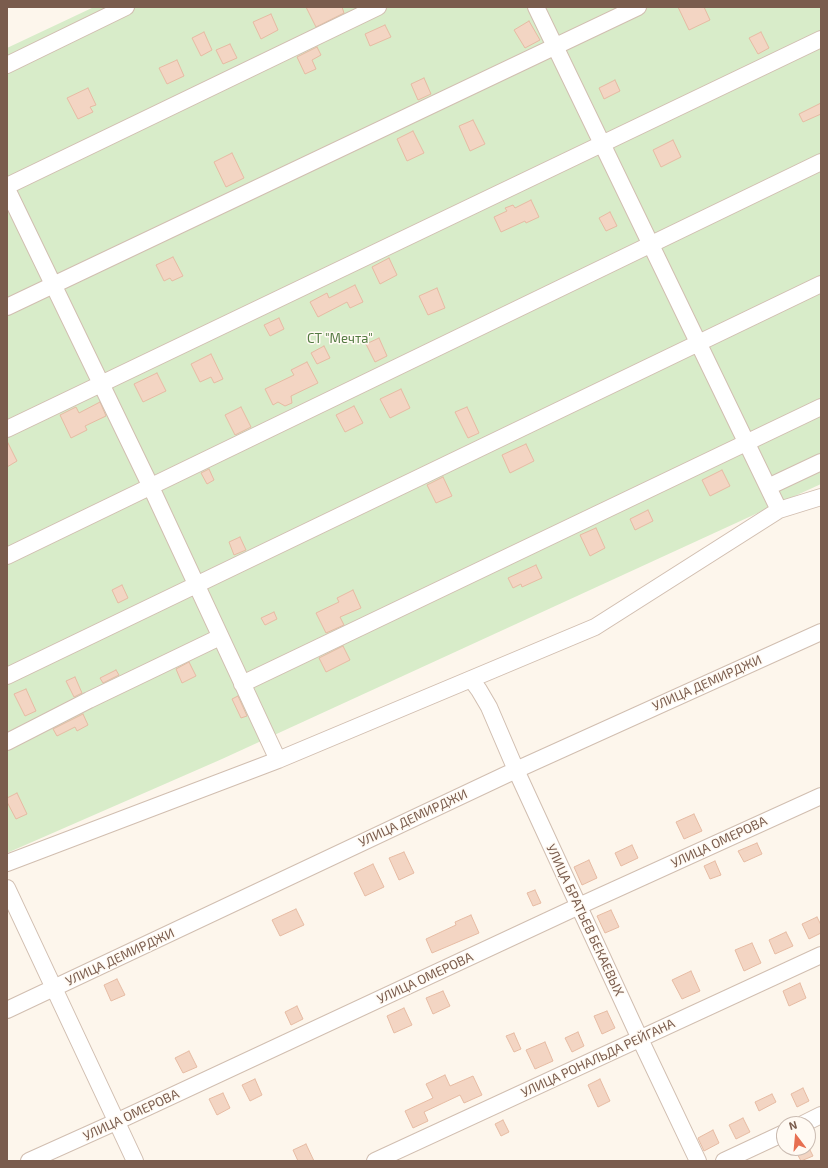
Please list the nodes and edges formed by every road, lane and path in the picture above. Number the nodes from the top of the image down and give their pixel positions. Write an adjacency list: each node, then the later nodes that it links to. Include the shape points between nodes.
1 (126, 7): 7 (street)
2 (378, 7): 10 (street)
3 (536, 7): 6 (street)
4 (638, 7): 6 (street)
5 (821, 39): 8 (street)
6 (555, 48): 8 (street); 14 (street)
7 (7, 65)
8 (602, 144): 12 (street); 17 (street)
9 (821, 162): 12 (street)
10 (7, 186)
11 (7, 189): 14 (street)
12 (650, 244): 16 (street); 22 (street)
13 (821, 284): 16 (street)
14 (53, 285): 15 (street); 17 (street)
15 (7, 307)
16 (698, 343): 20 (street); 27 (street)
17 (101, 384): 19 (street); 22 (street)
18 (821, 407): 20 (street)
19 (7, 429)
20 (746, 443): 23 (street); 32 (street)
21 (821, 462): 23 (street)
22 (150, 486): 26 (street); 27 (street)
23 (768, 487): 25 (street)
24 (821, 497): 25 (street)
25 (779, 510): 31 (street, via 595,626)
26 (7, 556)
27 (197, 585): 29 (street); 30 (street)
28 (821, 632): 35 (street, УЛИЦА ДЕМИРДЖИ)
29 (220, 637): 32 (street); 33 (street)
30 (7, 676)
31 (471, 679): 34 (street); 35 (street, УЛИЦА БРАТЬЕВ БЕКАЕВЫХ, via 489,707)
32 (242, 684): 34 (street)
33 (7, 742)
34 (278, 760): 37 (street)
35 (516, 770): 39 (street, УЛИЦА БРАТЬЕВ БЕКАЕВЫХ); 41 (street, УЛИЦА ДЕМИРДЖИ)
36 (821, 796): 39 (street, УЛИЦА ОМЕРОВА)
37 (7, 863)
38 (7, 888): 41 (street)
39 (579, 906): 43 (street, УЛИЦА БРАТЬЕВ БЕКАЕВЫХ); 44 (street, УЛИЦА ОМЕРОВА)
40 (821, 955): 43 (street, УЛИЦА РОНАЛЬДА РЕЙГАНА)
41 (55, 988): 42 (street, УЛИЦА ДЕМИРДЖИ); 44 (street)
42 (7, 1010)
43 (640, 1039): 48 (street, УЛИЦА РОНАЛЬДА РЕЙГАНА); 49 (street, УЛИЦА БРАТЬЕВ БЕКАЕВЫХ)
44 (118, 1122): 46 (street, УЛИЦА ОМЕРОВА); 47 (street)
45 (776, 1137): 50 (street)
46 (29, 1161)
47 (135, 1161)
48 (375, 1161)
49 (698, 1161)
50 (724, 1161)

